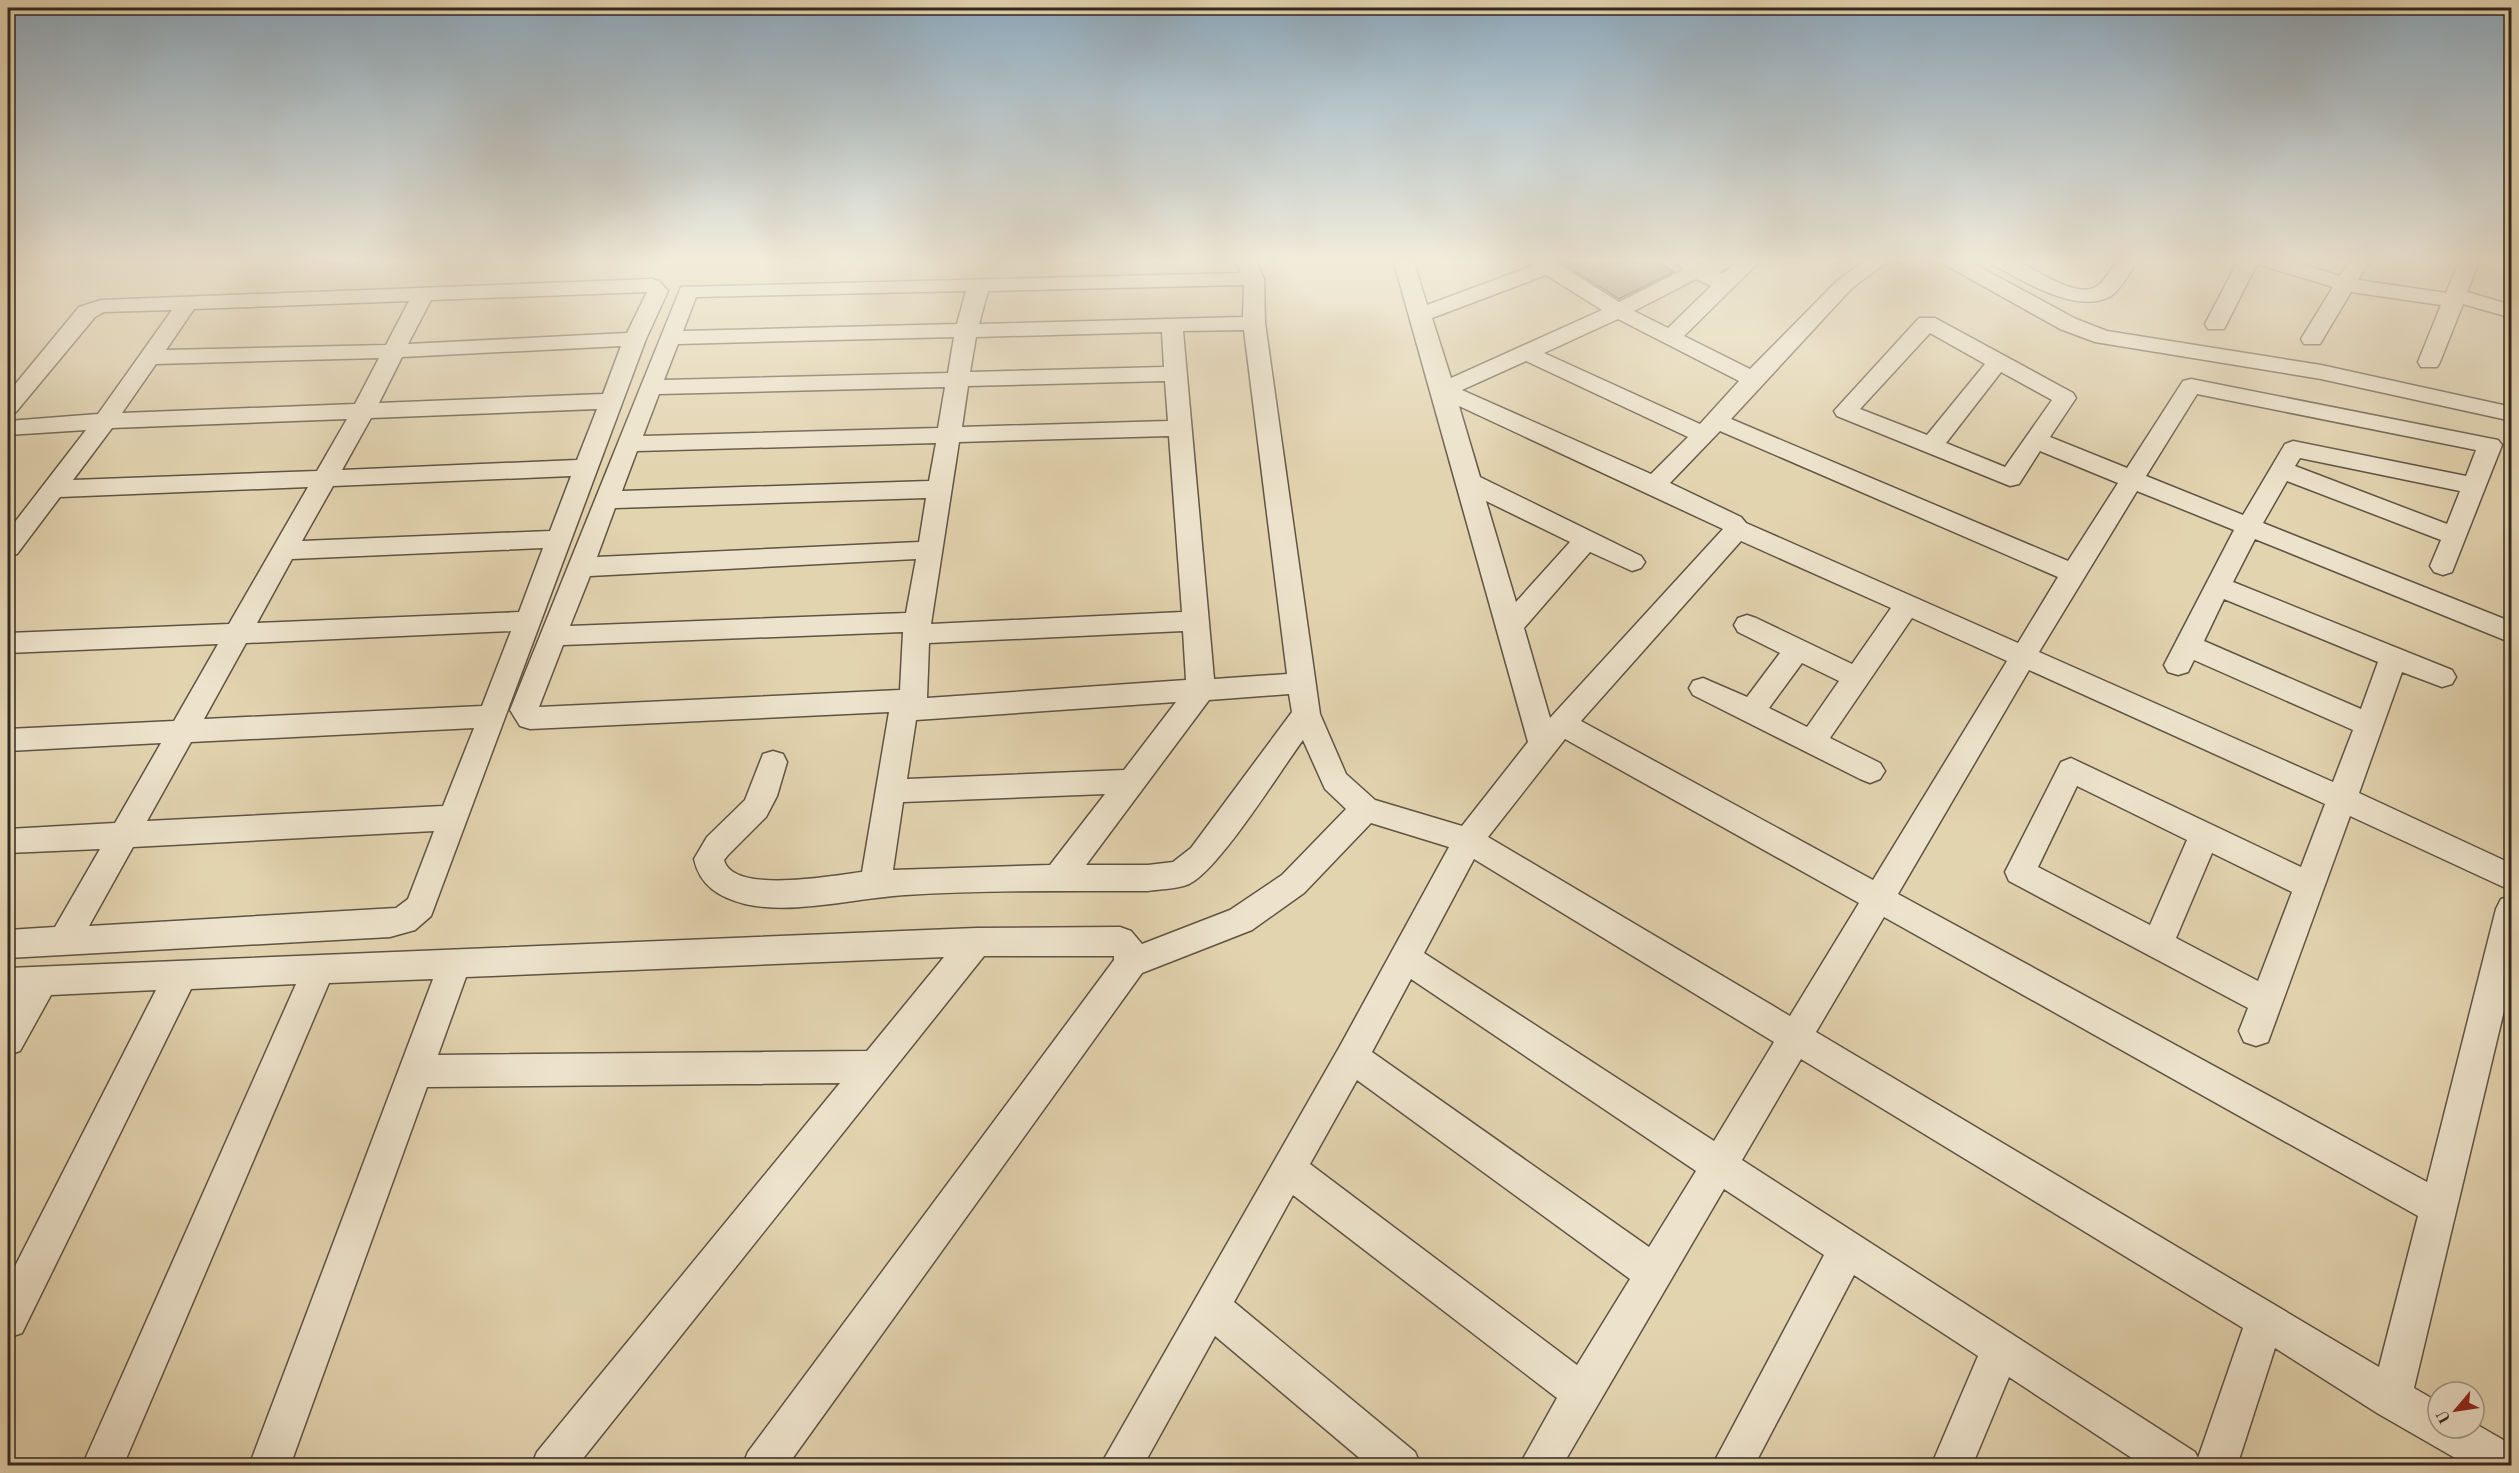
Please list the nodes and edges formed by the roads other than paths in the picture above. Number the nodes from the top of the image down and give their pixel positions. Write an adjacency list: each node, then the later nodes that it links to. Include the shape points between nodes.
1 (75, 328): 35 (street)
2 (171, 328): 26 (street)
3 (406, 328): 24 (street)
4 (640, 328): 21 (street)
5 (674, 328): 22 (street)
6 (1059, 328): 19 (street)
7 (1172, 328): 29 (street)
8 (1255, 328): 83 (street)
9 (1423, 328): 33 (street)
10 (1580, 328): 25 (street)
11 (1654, 328): 20 (street)
12 (1680, 328): 20 (street)
13 (1803, 328): 31 (street)
14 (1923, 328): 45 (street, via 1845,411)
15 (1934, 328): 28 (street)
16 (2078, 328): 37 (street, via 2103,337 2321,372)
17 (2320, 328): 23 (street)
18 (2443, 328): 27 (street)
19 (966, 330): 22 (street); 30 (street)
20 (1672, 336): 31 (street)
21 (635, 339): 24 (street); 34 (street)
22 (670, 339): 32 (street)
23 (2313, 339)
24 (394, 351): 26 (street); 36 (street)
25 (1524, 352): 33 (street); 41 (street)
26 (151, 357): 38 (street)
27 (2430, 362)
28 (1998, 363): 43 (street, via 2065,398); 45 (street)
29 (1176, 374): 30 (street); 40 (street)
30 (958, 378): 32 (street); 42 (street)
31 (1753, 379): 41 (street)
32 (652, 387): 44 (street)
33 (1443, 390): 50 (street); 51 (street)
34 (611, 401): 36 (street); 46 (street)
35 (8, 407)
36 (363, 411): 38 (street); 48 (street)
37 (2511, 414)
38 (105, 421): 39 (street); 53 (street)
39 (8, 428)
40 (1180, 428): 42 (street); 70 (street)
41 (1710, 428): 51 (street); 67 (street)
42 (949, 433): 44 (street); 54 (street)
43 (2037, 441): 45 (street, via 2010,478); 49 (street)
44 (629, 444): 55 (street)
45 (1930, 447)
46 (585, 468): 48 (street); 59 (street)
47 (2281, 470): 52 (street, via 2293,448); 56 (street); 58 (street)
48 (326, 477): 53 (street); 63 (street)
49 (2130, 478): 52 (street, via 2191,386 2490,445); 56 (street); 67 (street)
50 (1469, 482): 60 (street); 72 (street)
51 (1654, 485): 57 (street)
52 (2474, 486): 58 (street)
53 (52, 489): 61 (street)
54 (940, 489): 55 (street); 62 (street)
55 (607, 500): 66 (street)
56 (2248, 527): 68 (street); 74 (street)
57 (1737, 529): 69 (street); 92 (street)
58 (2455, 536): 65 (street)
59 (559, 539): 63 (street); 76 (street)
60 (1587, 540): 64 (street); 72 (street)
61 (8, 548)
62 (929, 550): 66 (street); 73 (street)
63 (284, 551): 75 (street)
64 (1632, 561)
65 (2443, 566)
66 (581, 567): 76 (street)
67 (2073, 573): 80 (street)
68 (2217, 586): 79 (street); 90 (street, via 2182,655)
69 (1907, 605): 80 (street); 82 (street)
70 (1196, 621): 73 (street); 85 (street)
71 (1747, 625): 78 (street)
72 (1510, 626): 92 (street)
73 (917, 628): 76 (street); 86 (street)
74 (2511, 633)
75 (237, 634): 76 (street); 77 (street); 91 (street)
76 (537, 640): 86 (street, via 524,710 530,718); 89 (street)
77 (8, 643)
78 (1798, 649): 82 (street); 87 (street)
79 (2394, 657): 81 (street); 90 (street)
80 (2024, 658): 99 (street); 110 (street)
81 (2442, 677)
82 (1857, 678): 94 (street)
83 (1302, 683): 85 (street); 88 (street)
84 (1702, 688): 87 (street)
85 (1201, 690): 86 (street); 97 (street)
86 (908, 705): 98 (street)
87 (1751, 712): 94 (street)
88 (1306, 714): 100 (street, via 1335,782); 106 (street, via 1202,856 1180,874)
89 (493, 716): 91 (street); 101 (street)
90 (2369, 725): 99 (street)
91 (182, 732): 93 (street); 102 (street)
92 (1552, 734): 104 (street); 110 (street)
93 (8, 740)
94 (1812, 742): 96 (street)
95 (773, 762): 108 (street, via 753,813 712,852 710,866 714,874 736,888 759,893 795,894)
96 (1870, 771)
97 (1132, 781): 98 (street); 106 (street)
98 (890, 791): 108 (street)
99 (2343, 799): 107 (street); 109 (street)
100 (1365, 809): 104 (street); 117 (street, via 1293,884 1241,920)
101 (454, 818): 102 (street); 116 (street, via 420,907 404,920)
102 (123, 835): 105 (street); 116 (street)
103 (2205, 835): 109 (street); 114 (street); 114 (street, via 2071,770 2020,872)
104 (1468, 840): 115 (street); 124 (street)
105 (8, 841)
106 (1058, 878): 108 (street)
107 (2511, 878)
108 (875, 884)
109 (2310, 886): 122 (street)
110 (1877, 899): 124 (street); 131 (street)
111 (2511, 909): 131 (street)
112 (976, 942): 117 (street, via 1120,940 1129,950); 118 (street); 127 (street)
113 (8, 944): 116 (street)
114 (2157, 944): 122 (street)
115 (1404, 957): 126 (street); 129 (street)
116 (65, 959): 120 (street); 121 (street); 125 (street)
117 (1131, 963): 145 (street)
118 (455, 964): 119 (street); 128 (street)
119 (319, 969): 120 (street); 142 (street)
120 (181, 975): 135 (street)
121 (8, 982)
122 (2267, 1002): 123 (street)
123 (2256, 1031)
124 (1793, 1038): 129 (street); 136 (street)
125 (8, 1040)
126 (1352, 1057): 130 (street); 133 (street)
127 (874, 1067): 128 (street); 144 (street)
128 (415, 1071): 143 (street)
129 (1720, 1166): 132 (street); 133 (street)
130 (1288, 1169): 134 (street); 138 (street)
131 (2437, 1207): 139 (street)
132 (1848, 1249): 137 (street); 149 (street)
133 (1654, 1273): 138 (street)
134 (1210, 1307): 146 (street); 147 (street)
135 (8, 1319)
136 (2264, 1322): 139 (street); 152 (street)
137 (2001, 1349): 150 (street); 151 (street)
138 (1582, 1393): 148 (street)
139 (2391, 1399): 140 (street)
140 (2426, 1418)
141 (2464, 1440): 153 (street)
142 (102, 1466)
143 (269, 1466)
144 (551, 1466)
145 (762, 1466)
146 (1120, 1466)
147 (1401, 1466)
148 (1539, 1466)
149 (1732, 1466)
150 (1951, 1466)
151 (2181, 1466)
152 (2216, 1466)
153 (2509, 1466)

